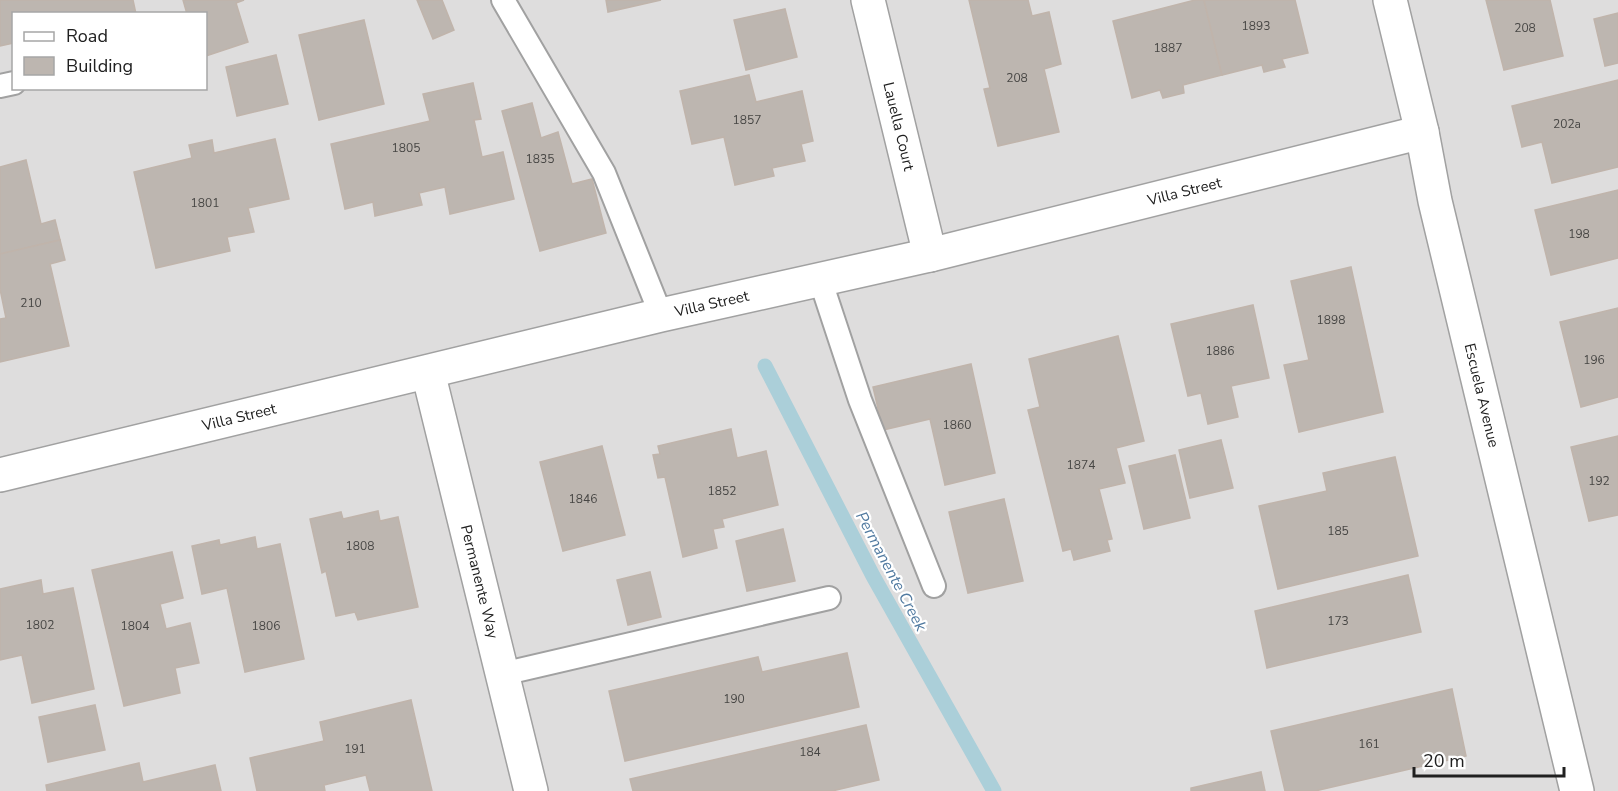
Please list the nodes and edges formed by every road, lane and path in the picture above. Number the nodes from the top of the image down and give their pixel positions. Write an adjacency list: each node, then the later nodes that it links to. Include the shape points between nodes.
1 (502, 0): 7 (lane, via 604,173)
2 (868, 0): 5 (street, Lauella Court)
3 (1390, 0): 4 (street, Escuela Avenue)
4 (1422, 132): 5 (street, Villa Street); 14 (street, Escuela Avenue, via 1436,207)
5 (930, 255): 6 (street, Villa Street)
6 (820, 279): 7 (street, Villa Street); 10 (lane, via 860,400)
7 (662, 315): 8 (street, Villa Street)
8 (429, 372): 9 (street, Villa Street); 12 (street, Permanente Way)
9 (0, 475)
10 (934, 586)
11 (829, 598): 12 (lane)
12 (502, 674): 13 (street, Permanente Way)
13 (531, 791)
14 (1577, 791)

